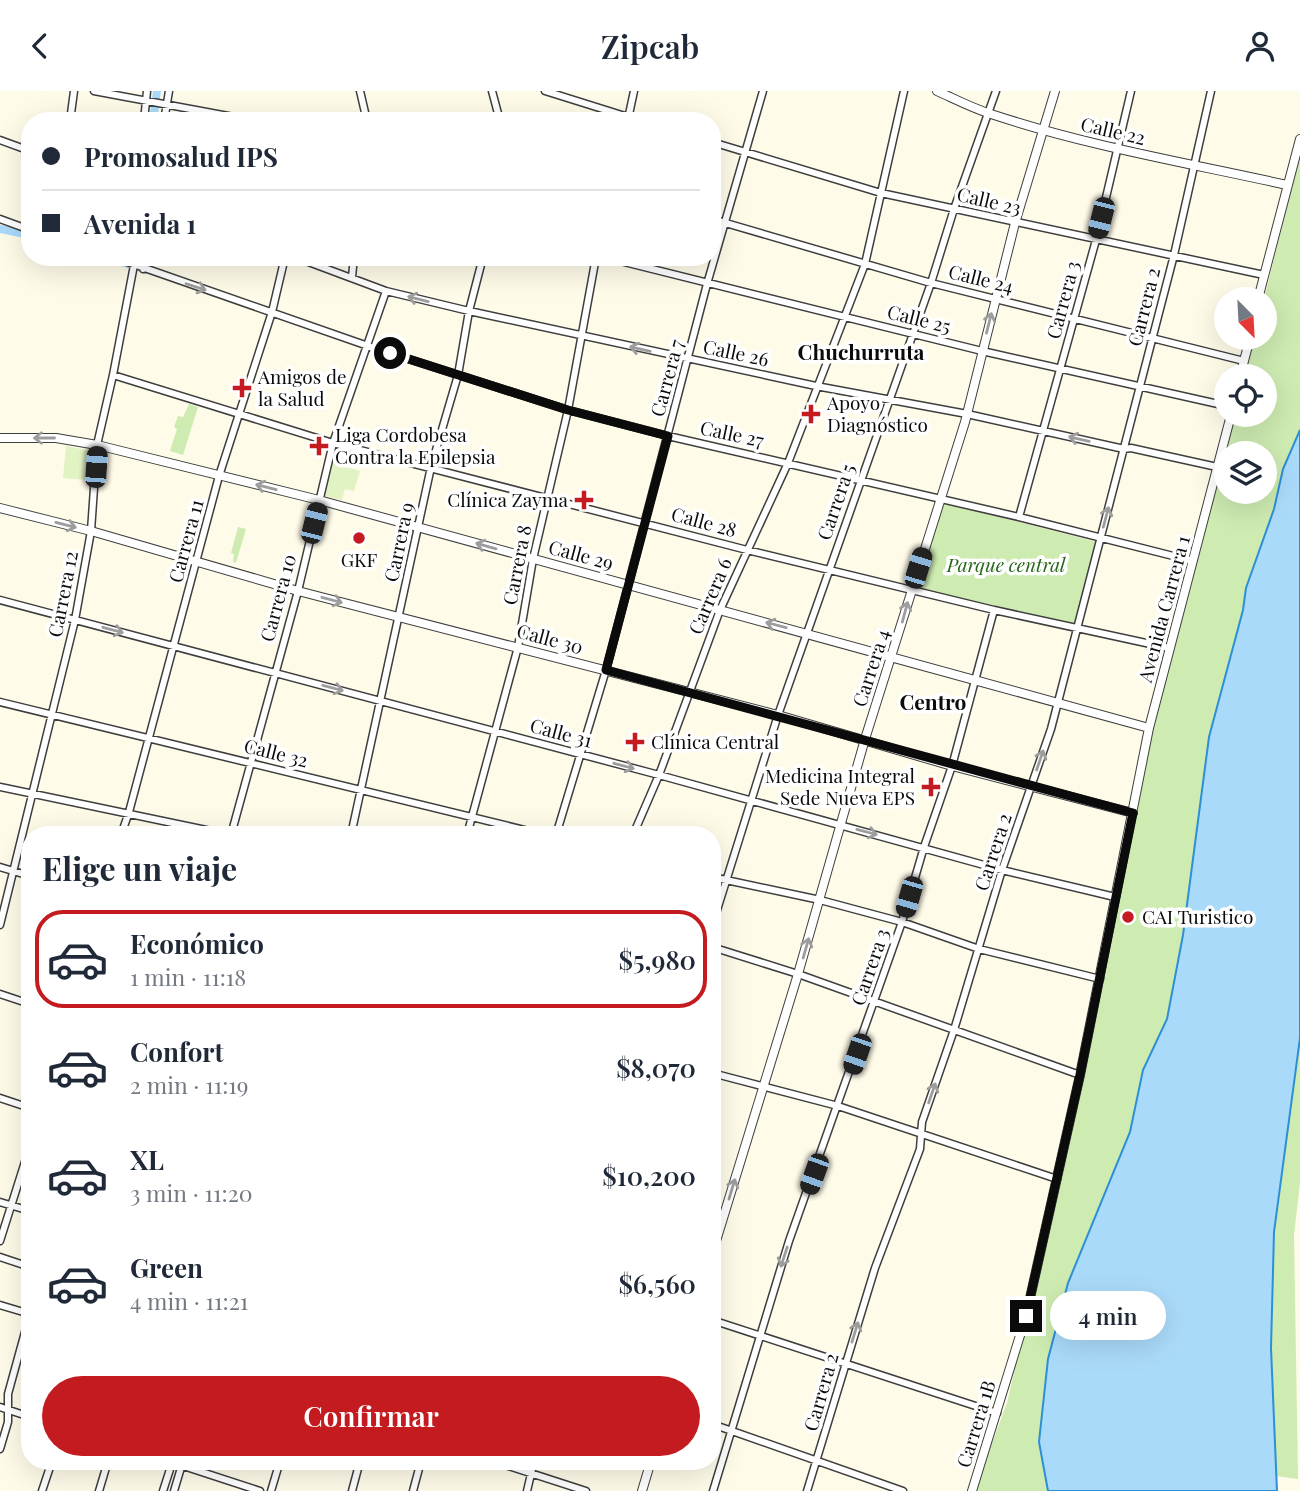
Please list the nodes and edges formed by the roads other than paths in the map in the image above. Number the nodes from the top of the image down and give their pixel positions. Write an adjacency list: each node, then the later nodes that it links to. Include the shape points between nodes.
1 (75, 91): 18 (street)
2 (94, 91): 16 (street)
3 (147, 91): 16 (street)
4 (169, 91): 17 (street)
5 (360, 91): 22 (street)
6 (492, 91): 23 (street)
7 (545, 91): 24 (street)
8 (634, 91): 25 (street)
9 (763, 91): 33 (street, Carrera 7)
10 (904, 91): 36 (street, Carrera 6)
11 (937, 91): 26 (street, Calle 22)
12 (996, 91): 26 (street, Carrera 5)
13 (1055, 91): 27 (street, Carrera 4)
14 (1131, 91): 32 (street, Carrera 3)
15 (1211, 91): 34 (street, Carrera 2)
16 (149, 100): 17 (street); 19 (street)
17 (165, 103): 20 (street); 21 (street)
18 (72, 112)
19 (146, 112)
20 (164, 112)
21 (210, 112)
22 (366, 112)
23 (498, 112)
24 (607, 112)
25 (630, 112)
26 (989, 114): 27 (street, Calle 22); 37 (street, Carrera 5)
27 (1044, 130): 32 (street, Calle 22); 41 (street, Carrera 4)
28 (1300, 139): 35 (street)
29 (0, 140): 31 (street)
30 (721, 145): 33 (street, Calle 23)
31 (21, 148)
32 (1118, 149): 34 (street, Calle 22); 44 (street, Carrera 3)
33 (747, 152): 36 (street, Calle 23); 40 (street, Carrera 7)
34 (1195, 165): 35 (street, Calle 22); 45 (street, Carrera 2)
35 (1287, 185): 58 (street)
36 (881, 193): 37 (street, Calle 23); 46 (street, Carrera 6)
37 (954, 209): 41 (street, Calle 23); 60 (street, Carrera 5)
38 (0, 219): 42 (street)
39 (721, 222): 40 (street, Calle 24)
40 (724, 223): 43 (street, Carrera 7); 46 (street, Calle 24)
41 (1015, 223): 44 (street, Calle 23); 64 (street, Carrera 4)
42 (21, 227)
43 (721, 234)
44 (1096, 240): 45 (street, Calle 23); 68 (street, Carrera 3)
45 (1174, 255): 58 (street, Calle 23); 71 (street, Carrera 2)
46 (865, 264): 60 (street, Calle 24); 67 (street, Carrera 6)
47 (127, 266): 79 (street, Carrera 12)
48 (137, 266): 57 (street, Calle 27)
49 (144, 266): 57 (street)
50 (283, 266): 66 (street, Carrera 11)
51 (321, 266): 59 (street, Calle 26)
52 (353, 266): 59 (street)
53 (481, 266): 65 (street, Carrera 9)
54 (595, 266): 70 (street, Carrera 8)
55 (638, 266): 61 (street, Calle 25)
56 (712, 266): 61 (street, Carrera 7)
57 (143, 269): 66 (street, Calle 27, one-way to 66)
58 (1264, 275): 62 (street)
59 (352, 277): 63 (street, Calle 26)
60 (930, 283): 64 (street, Calle 24); 69 (street, Carrera 5)
61 (707, 284): 67 (street, Calle 25); 75 (street, Carrera 7)
62 (1261, 287)
63 (386, 291): 65 (street, Calle 26, one-way to 63); 72 (street, Carrera 10)
64 (996, 299): 68 (street, Calle 24); 74 (street, Carrera 4, one-way to 64)
65 (469, 311): 70 (street, Calle 26); 80 (street, Carrera 9)
66 (272, 312): 72 (street, Calle 27); 86 (street, Carrera 11)
67 (843, 317): 69 (street, Calle 25); 81 (street, Carrera 6)
68 (1074, 319): 71 (street, Calle 24); 78 (street, Carrera 3)
69 (911, 333): 74 (street, Calle 25); 83 (street, Carrera 5)
70 (583, 336): 75 (street, Calle 26, one-way to 70); 85 (street, Carrera 8)
71 (1152, 337): 76 (street, Calle 24); 82 (street, Carrera 2)
72 (368, 346): 80 (street, Calle 27); 91 (street, Carrera 10)
73 (1247, 350): 76 (street)
74 (982, 351): 78 (street, Calle 25); 87 (street, Carrera 4)
75 (688, 359): 81 (street, Calle 26); 89 (street, Carrera 7)
76 (1244, 361): 77 (street)
77 (1243, 364)
78 (1060, 370): 82 (street, Calle 25); 88 (street, Carrera 3)
79 (113, 375): 86 (street, Calle 28); 92 (street, Carrera 12)
80 (458, 375): 85 (street, Calle 27); 96 (street, Carrera 9)
81 (816, 386): 83 (street, Calle 26); 94 (street, Carrera 6)
82 (1140, 388): 84 (street, Calle 25); 93 (street, Carrera 2)
83 (889, 401): 87 (street, Calle 26); 99 (street, Carrera 5)
84 (1214, 403)
85 (568, 410): 89 (street, Calle 27); 100 (street, Carrera 8)
86 (241, 413): 91 (street, Calle 28); 97 (street, Carrera 11)
87 (967, 414): 88 (street, Calle 26); 101 (street, Carrera 4)
88 (1042, 431): 93 (street, Calle 26, one-way to 88); 104 (street, Carrera 3)
89 (668, 436): 94 (street, Calle 27); 105 (street, Carrera 7)
90 (0, 438): 92 (street, Calle 29, one-way to 90, via 56,438)
91 (333, 443): 96 (street, Calle 28); 102 (street, Carrera 10)
92 (97, 445): 97 (street, Calle 29); 107 (street, Carrera 12)
93 (1124, 449): 95 (street, Calle 26); 108 (street, Carrera 2, one-way to 93)
94 (788, 463): 99 (street, Calle 27); 109 (street, Carrera 6)
95 (1214, 466)
96 (431, 467): 100 (street, Calle 28); 106 (street, Carrera 9)
97 (219, 476): 102 (street, Calle 29, one-way to 97); 111 (street, Carrera 11)
98 (1214, 479): 112 (street, Avenida Carrera 1)
99 (860, 480): 101 (street, Calle 27); 113 (street, Carrera 5)
100 (547, 498): 105 (street, Calle 28); 110 (street, Carrera 8)
101 (939, 498): 104 (street, Calle 27); 116 (street, Carrera 4)
102 (319, 500): 106 (street, Calle 29); 115 (street, Carrera 10)
103 (0, 508): 107 (street, Calle 30, one-way to 107)
104 (1019, 517): 108 (street, Calle 27)
105 (646, 522): 109 (street, Calle 28); 114 (street, Carrera 7)
106 (418, 526): 110 (street, Calle 29, one-way to 106); 120 (street, Carrera 9)
107 (91, 531): 111 (street, Calle 30); 121 (street, Carrera 12)
108 (1100, 538): 112 (street, Calle 27); 122 (street, Carrera 2)
109 (747, 550): 113 (street, Calle 28); 118 (street, Carrera 6)
110 (533, 559): 114 (street, Calle 29); 125 (street, Carrera 8)
111 (198, 561): 115 (street, Calle 30); 124 (street, Carrera 11)
112 (1193, 561): 126 (street, Avenida Carrera 1)
113 (829, 571): 116 (street, Calle 28); 123 (street, Carrera 5)
114 (629, 584): 118 (street, Calle 29); 128 (street, Carrera 7)
115 (298, 591): 120 (street, Calle 30, one-way to 120); 129 (street, Carrera 10)
116 (911, 591): 119 (street, Calle 28); 127 (street, Carrera 4, one-way to 116)
117 (0, 600): 121 (street, Calle 31)
118 (720, 610): 123 (street, Calle 29, one-way to 118); 131 (street, Carrera 6)
119 (994, 610): 122 (street, Calle 28); 130 (street, Carrera 3)
120 (400, 617): 125 (street, Calle 30); 132 (street, Carrera 9)
121 (75, 620): 124 (street, Calle 31, one-way to 124); 135 (street, Carrera 12)
122 (1077, 628): 126 (street, Calle 28); 134 (street, Carrera 2)
123 (807, 633): 127 (street, Calle 29); 136 (street, Carrera 5)
124 (174, 646): 129 (street, Calle 31); 139 (street, Carrera 11)
125 (518, 647): 128 (street, Calle 30); 138 (street, Carrera 8)
126 (1170, 648): 137 (street, Avenida Carrera 1)
127 (891, 658): 130 (street, Calle 29); 140 (street, Carrera 4)
128 (606, 670): 131 (street, Calle 30); 141 (street, Carrera 7)
129 (274, 673): 132 (street, Calle 31, one-way to 132); 142 (street, Carrera 10)
130 (976, 681): 134 (street, Calle 29); 143 (street, Carrera 3)
131 (688, 692): 136 (street, Calle 30); 144 (street, Carrera 6)
132 (381, 701): 138 (street, Calle 31); 147 (street, Carrera 9)
133 (0, 702): 135 (street, Calle 32)
134 (1058, 703): 137 (street, Calle 29); 146 (street, Carrera 2, one-way to 134)
135 (51, 715): 139 (street, Calle 32); 148 (street, Carrera 12)
136 (778, 715): 140 (street, Calle 30); 149 (street, Carrera 5)
137 (1149, 728): 151 (street, Avenida Carrera 1)
138 (496, 732): 141 (street, Calle 31); 152 (street, Carrera 8)
139 (148, 738): 142 (street, Calle 32); 150 (street, Carrera 11)
140 (865, 739): 143 (street, Calle 30); 153 (street, Carrera 4)
141 (581, 754): 144 (street, Calle 31, one-way to 144); 161 (street, Carrera 7)
142 (249, 762): 147 (street, Calle 32); 157 (street, Carrera 10)
143 (952, 766): 146 (street, Calle 30); 164 (street, Carrera 3)
144 (659, 775): 149 (street, Calle 31); 162 (street, Carrera 6)
145 (0, 787): 148 (street)
146 (1031, 787): 151 (street, Calle 30); 166 (street, Carrera 2)
147 (360, 789): 152 (street, Calle 32); 158 (street, Carrera 9)
148 (34, 794): 150 (street); 154 (street, Carrera 12)
149 (751, 800): 153 (street, Calle 31); 170 (street, Carrera 5)
150 (130, 812): 155 (street, Carrera 11); 156 (street)
151 (1133, 813): 172 (street, Avenida Carrera 1)
152 (471, 816): 159 (street, Carrera 8); 160 (street, Calle 32)
153 (840, 825): 164 (street, Calle 31, one-way to 164); 173 (street, Carrera 4)
154 (26, 826)
155 (125, 826)
156 (191, 826)
157 (232, 826)
158 (353, 826)
159 (469, 826)
160 (510, 826)
161 (559, 826)
162 (637, 826)
163 (21, 844): 167 (street, Carrera 12)
164 (924, 847): 166 (street, Calle 31); 174 (street, Carrera 3)
165 (0, 867): 167 (street)
166 (1002, 870): 172 (street, Calle 31); 176 (street, Carrera 2)
167 (14, 871): 168 (street); 175 (street, Carrera 12)
168 (21, 873)
169 (721, 879): 170 (street)
170 (726, 880): 171 (street, Carrera 5); 173 (street)
171 (721, 896)
172 (1115, 897): 179 (street, Avenida Carrera 1)
173 (820, 900): 174 (street); 178 (street, Carrera 4, one-way to 173)
174 (902, 922): 176 (street); 182 (street, Carrera 3)
175 (0, 925)
176 (979, 949): 179 (street); 183 (street, Carrera 2)
177 (721, 950): 178 (street)
178 (798, 974): 182 (street); 186 (street, Carrera 4)
179 (1100, 979): 185 (street, Avenida Carrera 1)
180 (0, 995): 181 (street)
181 (21, 1001)
182 (875, 1002): 183 (street); 189 (street, Carrera 3)
183 (954, 1030): 185 (street); 190 (street, Carrera 2, one-way to 183)
184 (721, 1075): 186 (street)
185 (1080, 1075): 192 (street, Carrera 1B)
186 (764, 1087): 189 (street); 196 (street, Carrera 4, one-way to 186)
187 (0, 1098): 188 (street)
188 (21, 1105)
189 (838, 1106): 190 (street); 204 (street, Carrera 3, one-way to 204)
190 (921, 1135): 192 (street); 206 (street, Carrera 2, one-way to 190)
191 (21, 1176): 194 (street)
192 (1057, 1179): 209 (street, Carrera 1B, via 1026,1316)
193 (0, 1202): 194 (street)
194 (12, 1206): 195 (street); 198 (street)
195 (21, 1208)
196 (723, 1218): 197 (street, Carrera 4)
197 (721, 1225)
198 (0, 1241)
199 (0, 1257): 200 (street)
200 (21, 1264)
201 (0, 1305): 202 (street)
202 (21, 1311)
203 (721, 1323): 204 (street)
204 (760, 1335): 206 (street); 212 (street, Carrera 3)
205 (21, 1347): 208 (street)
206 (845, 1364): 209 (street); 214 (street, Carrera 2)
207 (0, 1407): 208 (street)
208 (8, 1410): 210 (street); 213 (street)
209 (997, 1413): 243 (street, Carrera 1B)
210 (21, 1414)
211 (721, 1427): 212 (street)
212 (730, 1430): 214 (street); 215 (street, Carrera 3)
213 (0, 1449)
214 (817, 1460): 241 (street, Carrera 2); 242 (street)
215 (721, 1462)
216 (49, 1470): 229 (street)
217 (105, 1470): 230 (street)
218 (168, 1470): 231 (street)
219 (180, 1470): 232 (street)
220 (202, 1470): 233 (street)
221 (277, 1470): 234 (street)
222 (358, 1470): 235 (street)
223 (419, 1470): 236 (street)
224 (522, 1470): 228 (street)
225 (532, 1470): 228 (street)
226 (648, 1470): 239 (street)
227 (719, 1470): 240 (street, Carrera 3)
228 (531, 1473): 237 (street); 238 (street)
229 (42, 1491)
230 (99, 1491)
231 (163, 1491)
232 (174, 1491)
233 (260, 1491)
234 (271, 1491)
235 (352, 1491)
236 (413, 1491)
237 (527, 1491)
238 (586, 1491)
239 (642, 1491)
240 (713, 1491)
241 (807, 1491)
242 (903, 1491)
243 (972, 1491)

